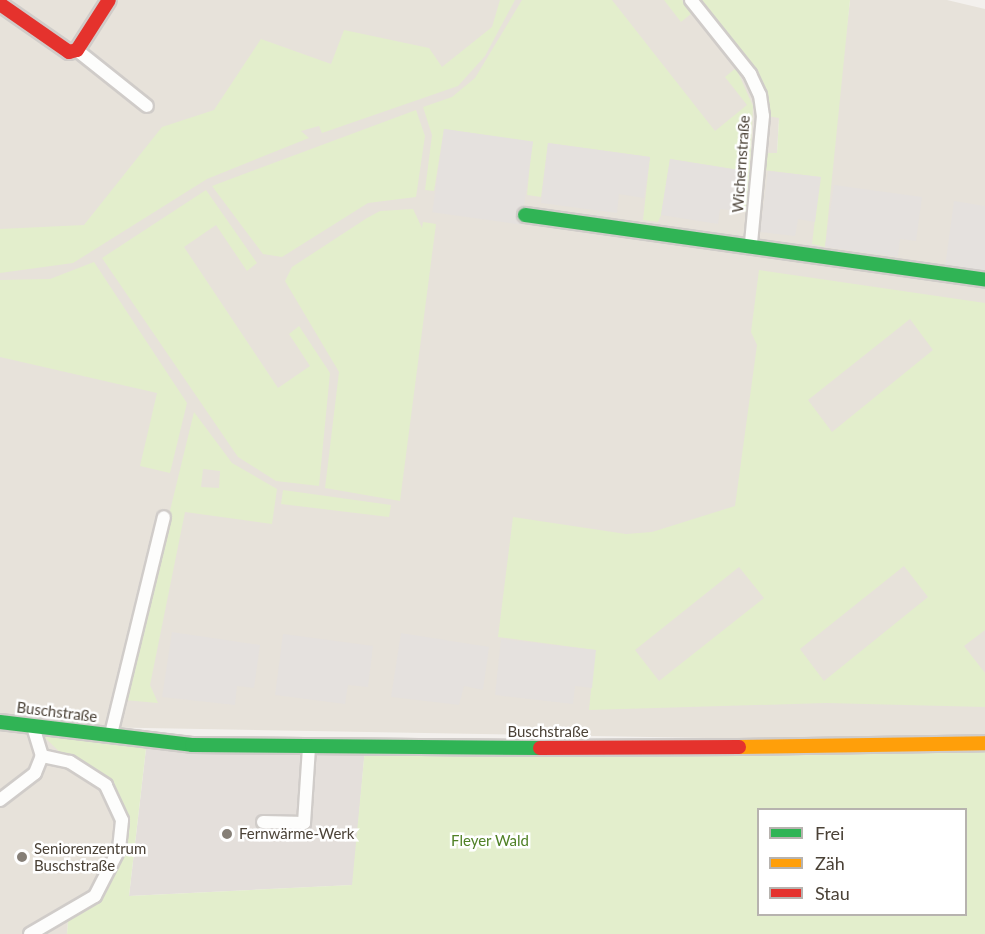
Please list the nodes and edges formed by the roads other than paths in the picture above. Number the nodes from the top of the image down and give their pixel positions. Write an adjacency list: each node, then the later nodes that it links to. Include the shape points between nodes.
1 (110, 0): 4 (street)
2 (691, 0): 7 (lane, Wichernstraße, via 750,74 760,95 763,116)
3 (0, 4): 4 (street, via 59,47)
4 (77, 50): 5 (lane)
5 (147, 106)
6 (525, 216): 7 (street)
7 (752, 244): 8 (street)
8 (985, 280)
9 (164, 517): 12 (lane, Buschstraße)
10 (0, 722): 11 (street, Buschstraße)
11 (33, 726): 12 (street, Buschstraße); 15 (lane)
12 (111, 735): 14 (street, Buschstraße, via 192,745)
13 (985, 743): 14 (street, Buschstraße)
14 (309, 747): 17 (lane, via 304,823)
15 (42, 756): 16 (lane, via 35,773); 18 (lane, via 69,762 106,785 122,820 119,849 95,896)
16 (0, 800)
17 (263, 822)
18 (30, 934)

